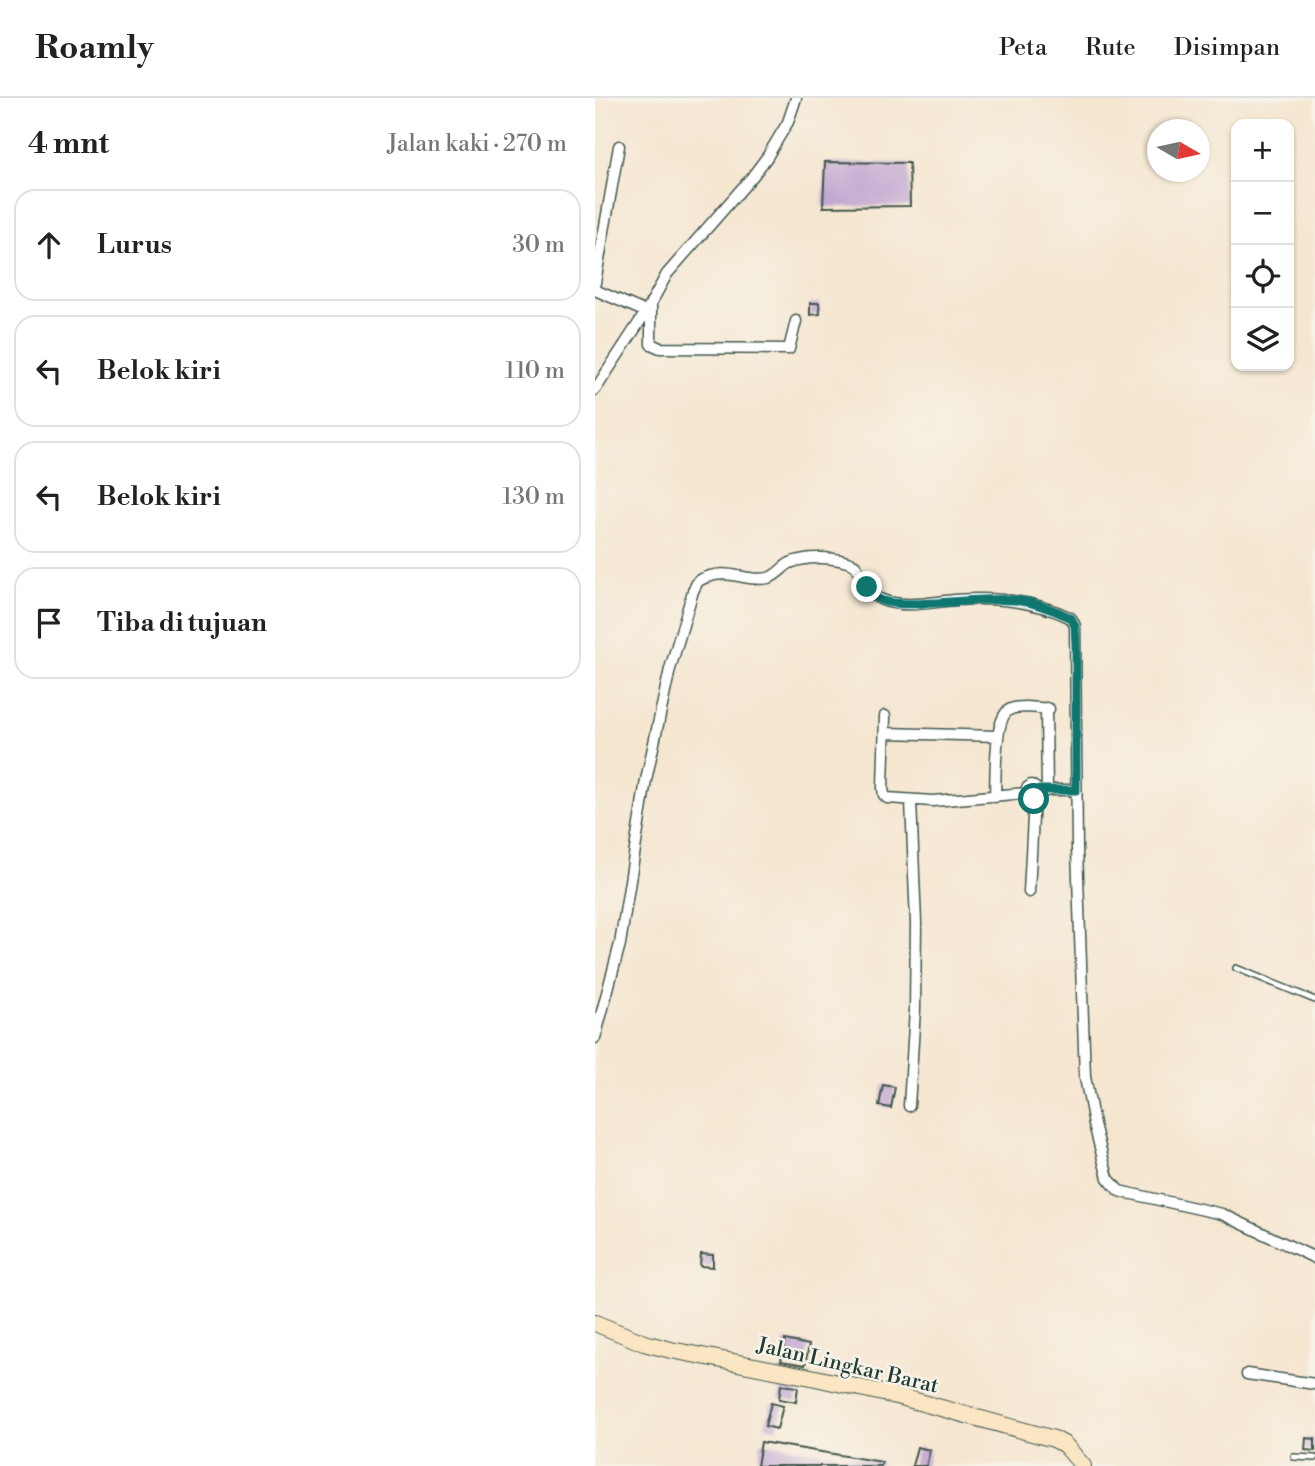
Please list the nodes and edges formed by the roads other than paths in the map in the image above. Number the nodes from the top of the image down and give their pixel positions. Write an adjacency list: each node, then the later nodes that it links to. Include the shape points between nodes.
1 (796, 98): 5 (street, via 767,157 667,274)
2 (619, 146): 3 (street)
3 (595, 283)
4 (595, 290): 5 (street)
5 (649, 307): 6 (street, via 651,345 660,348 789,349); 7 (street)
6 (796, 321)
7 (595, 390)
8 (885, 716): 9 (street)
9 (886, 733): 10 (street); 14 (street, via 884,794)
10 (998, 736): 12 (street, via 1000,721 1012,708 1048,708); 13 (street)
11 (1076, 790): 12 (street); 18 (street, via 1076,644 1071,618 1013,600 912,604 879,599 855,565 831,559 792,562 764,579 728,573 698,581 670,668 646,780 620,944); 20 (street, via 1085,1077 1108,1178 1119,1191 1222,1214)
12 (1036, 793): 13 (street); 15 (street)
13 (995, 797): 14 (street)
14 (911, 801): 19 (street, via 916,923)
15 (1029, 892)
16 (1236, 968): 17 (lane)
17 (1315, 1000)
18 (595, 1038)
19 (909, 1106)
20 (1315, 1258)
21 (595, 1323): 26 (street, Jalan Lingkar Barat, via 671,1350 862,1388 1054,1439)
22 (1247, 1374): 23 (street)
23 (1315, 1384)
24 (1294, 1457): 25 (lane)
25 (1315, 1458)
26 (1083, 1466)

